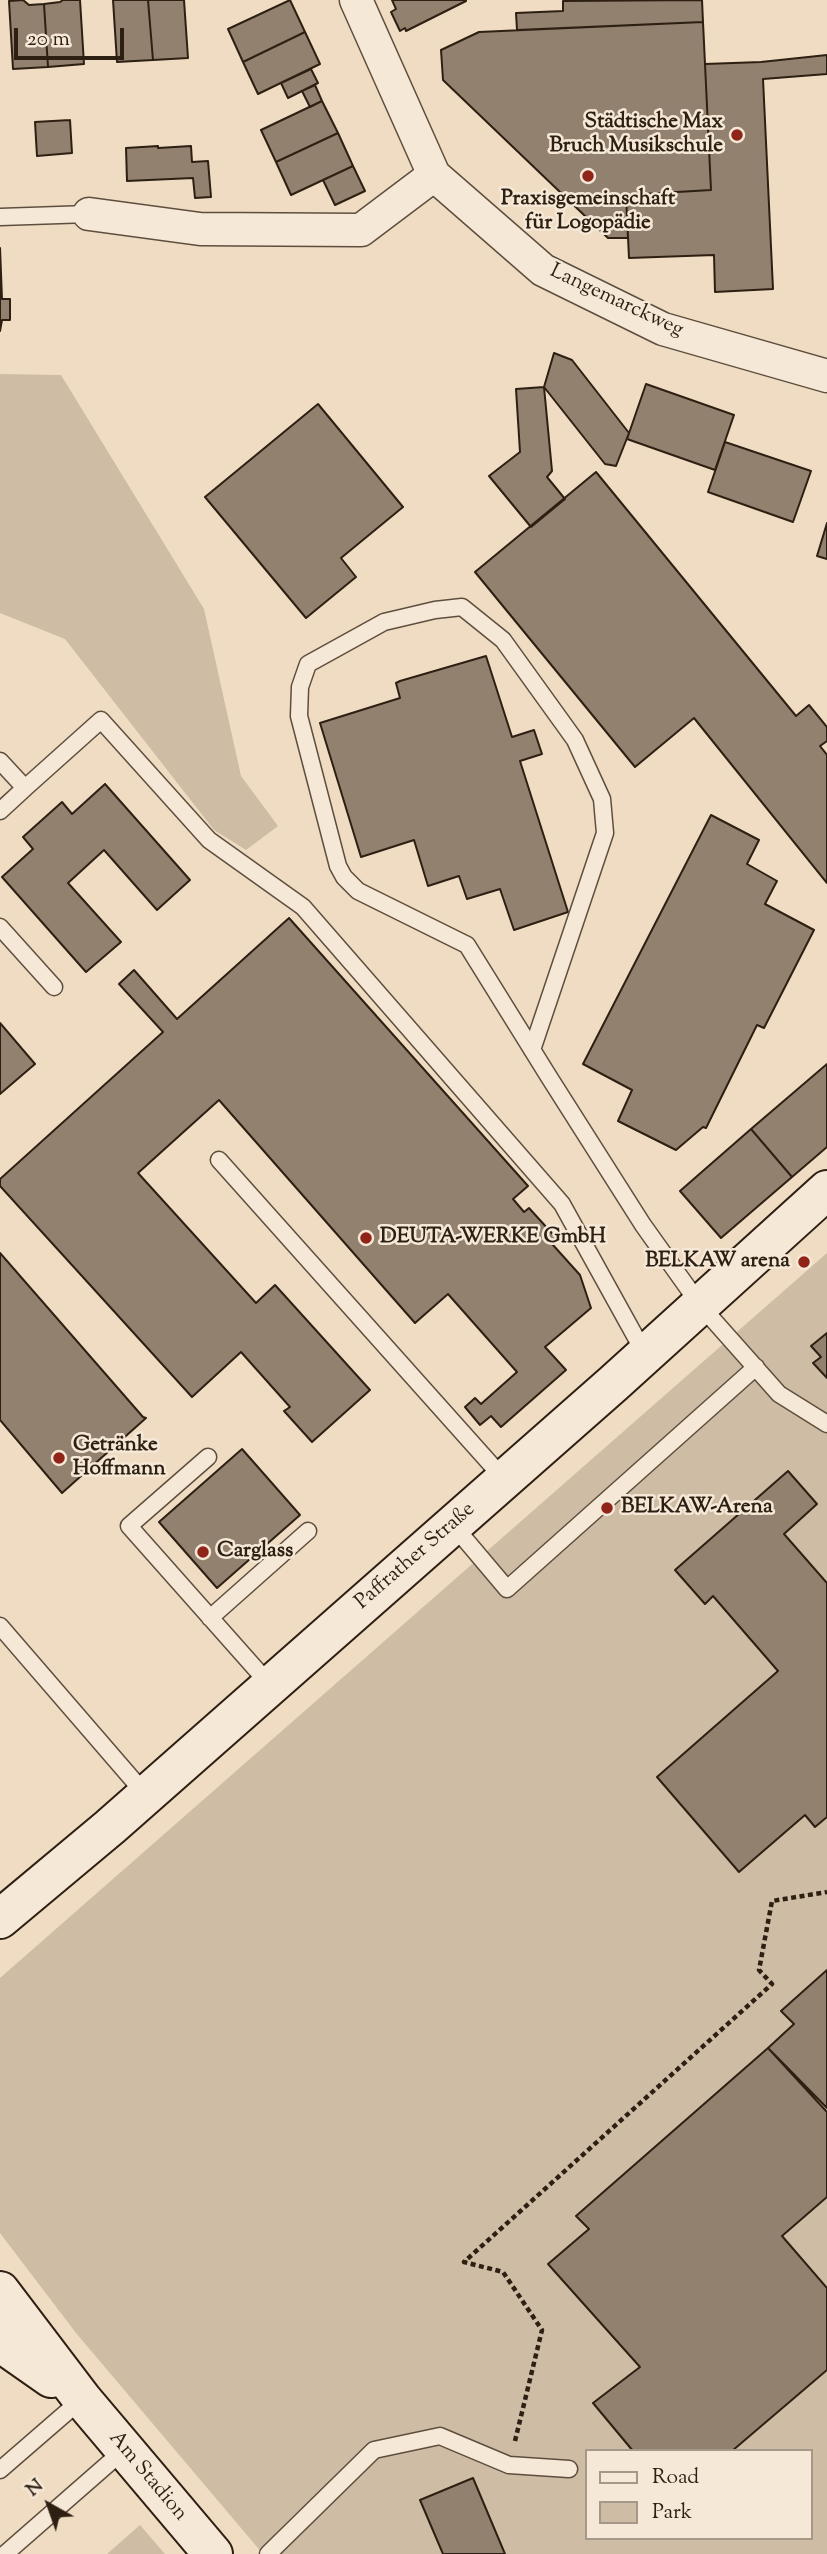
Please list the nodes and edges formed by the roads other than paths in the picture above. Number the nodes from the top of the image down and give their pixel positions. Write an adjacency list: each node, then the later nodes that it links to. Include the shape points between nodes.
1 (356, 0): 2 (street, Langemarckweg)
2 (434, 175): 3 (street, via 361,230 201,229); 5 (street, Langemarckweg, via 543,270 663,329)
3 (89, 214): 4 (lane)
4 (0, 217)
5 (827, 376)
6 (0, 761): 7 (lane)
7 (25, 788): 8 (lane); 15 (lane, via 100,720 209,840 303,907 562,1204)
8 (0, 811)
9 (0, 927): 10 (lane)
10 (54, 987)
11 (532, 1050): 11 (lane, via 605,833 602,799 575,740 503,640 462,607 384,622 308,664 300,687 299,716 338,866 359,891 467,945); 14 (lane, via 643,1225)
12 (219, 1160): 19 (lane)
13 (827, 1190): 14 (street, Paffrather Straße)
14 (700, 1305): 15 (street, Paffrather Straße); 16 (lane)
15 (645, 1354): 19 (street, Paffrather Straße)
16 (756, 1367): 17 (lane, via 779,1394); 20 (lane, via 507,1589)
17 (827, 1424)
18 (208, 1457): 22 (lane, via 129,1526)
19 (504, 1479): 20 (street, Paffrather Straße)
20 (453, 1524): 24 (street, Paffrather Straße)
21 (308, 1531): 22 (lane)
22 (210, 1618): 24 (lane)
23 (0, 1626): 25 (lane)
24 (270, 1685): 25 (street, Paffrather Straße)
25 (146, 1795): 26 (street, Paffrather Straße)
26 (0, 1919)
27 (0, 2291): 29 (street, Am Stadion)
28 (0, 2337): 29 (street, Am Stadion, via 11,2350)
29 (82, 2399): 30 (street, Am Stadion); 32 (lane)
30 (124, 2449): 33 (lane); 34 (street, Am Stadion)
31 (569, 2469): 35 (lane, via 509,2465 440,2436 373,2450)
32 (0, 2470)
33 (5, 2554)
34 (213, 2554)
35 (268, 2554)

